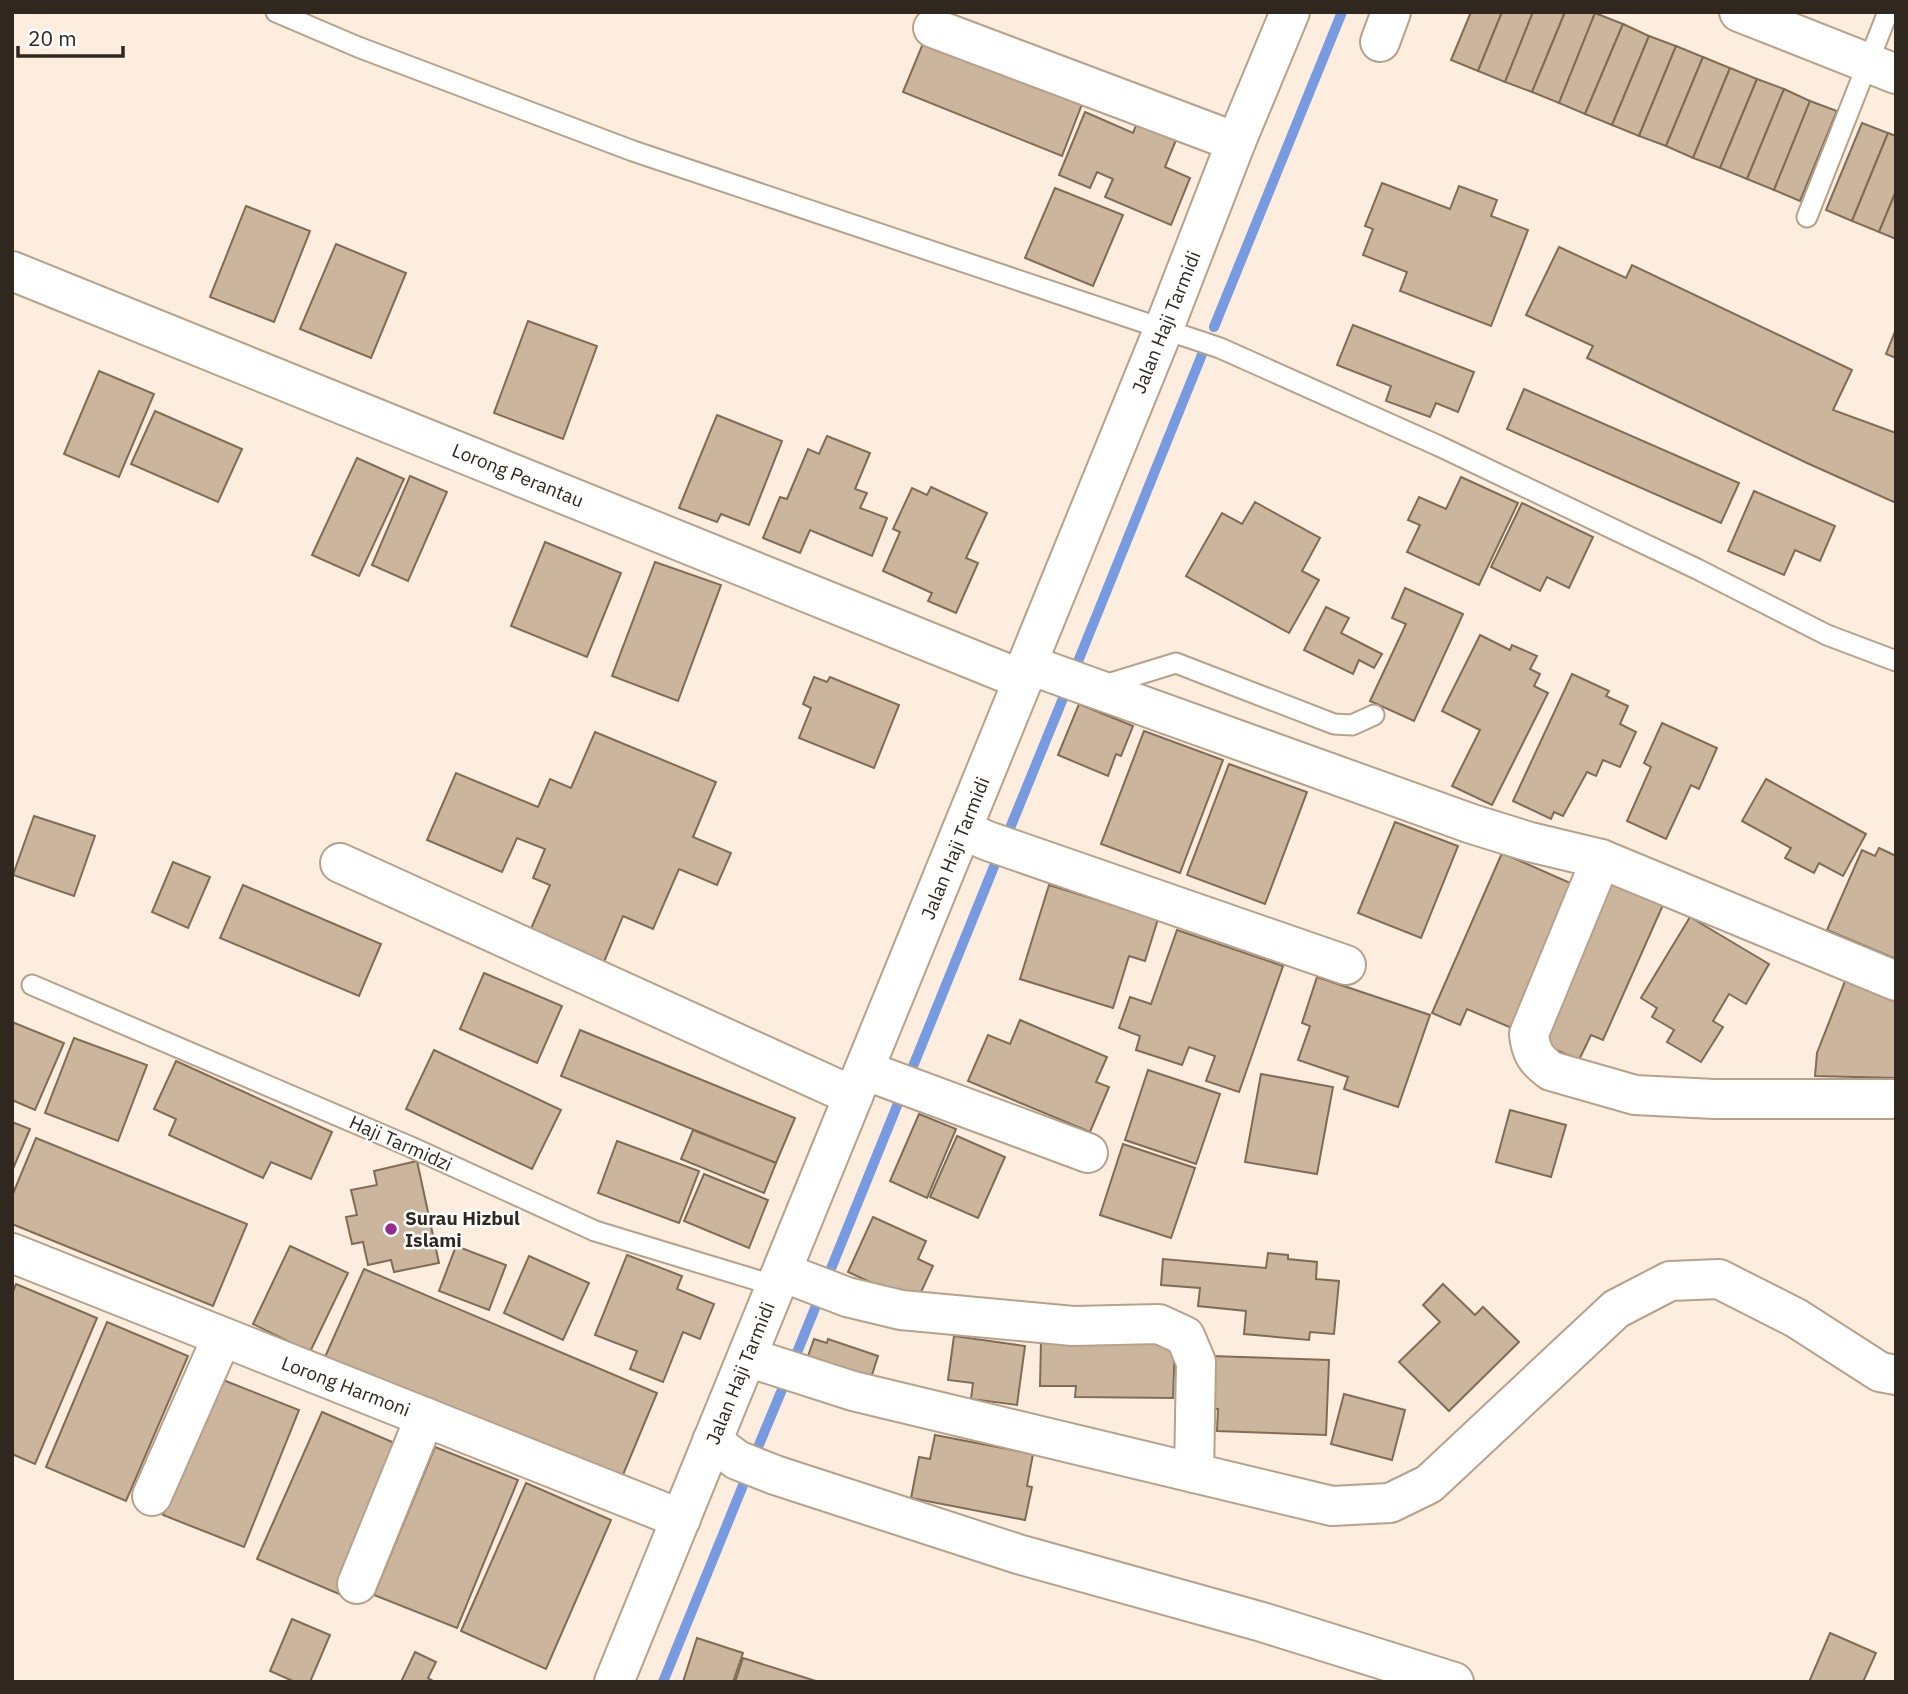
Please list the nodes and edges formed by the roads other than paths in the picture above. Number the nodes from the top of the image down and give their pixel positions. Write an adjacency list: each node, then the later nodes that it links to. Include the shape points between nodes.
1 (276, 12): 10 (lane, via 633,151)
2 (1290, 12): 7 (street, Jalan Haji Tarmidi)
3 (1739, 12): 6 (street)
4 (1888, 12): 6 (lane)
5 (933, 28): 7 (street)
6 (1882, 69): 8 (lane)
7 (1236, 142): 10 (street, Jalan Haji Tarmidi)
8 (1808, 217)
9 (12, 271): 12 (street, Lorong Perantau)
10 (1164, 328): 11 (lane, via 1220,348 1439,446 1827,635); 12 (street, Jalan Haji Tarmidi)
11 (1896, 661)
12 (1033, 672): 13 (street, Lorong Perantau); 15 (street, Jalan Haji Tarmidi)
13 (1094, 689): 14 (lane, via 1176,663 1334,724 1352,725); 16 (street, Lorong Perantau, via 1472,824)
14 (1374, 715)
15 (962, 830): 18 (street); 21 (street, Jalan Haji Tarmidi)
16 (1601, 859): 19 (street, Lorong Perantau); 22 (street, via 1529,1034 1531,1052 1540,1063 1551,1071 1635,1095)
17 (341, 863): 21 (street)
18 (1346, 965)
19 (1896, 981)
20 (32, 985): 25 (lane, Haji Tarmidzi, via 595,1231)
21 (869, 1081): 23 (street, via 933,1096); 25 (street, Jalan Haji Tarmidi)
22 (1896, 1099)
23 (1088, 1153)
24 (12, 1253): 26 (street, Lorong Harmoni)
25 (787, 1279): 27 (street, Jalan Haji Tarmidi); 31 (street, via 901,1310 1073,1326 1159,1324 1185,1336 1196,1362)
26 (222, 1337): 29 (street, Lorong Harmoni); 32 (street)
27 (747, 1357): 30 (street, Jalan Haji Tarmidi); 31 (street, via 853,1391)
28 (1896, 1375): 31 (street, via 1880,1372 1796,1318 1719,1279 1670,1281 1616,1309 1429,1484 1390,1503 1332,1506)
29 (425, 1417): 33 (street, Lorong Harmoni); 34 (street)
30 (712, 1441): 33 (street, Jalan Haji Tarmidi); 36 (street, via 737,1460 775,1475 1018,1554)
31 (1194, 1474)
32 (152, 1496)
33 (681, 1519): 35 (street, Jalan Haji Tarmidi)
34 (357, 1584)
35 (614, 1682)
36 (1454, 1682)

